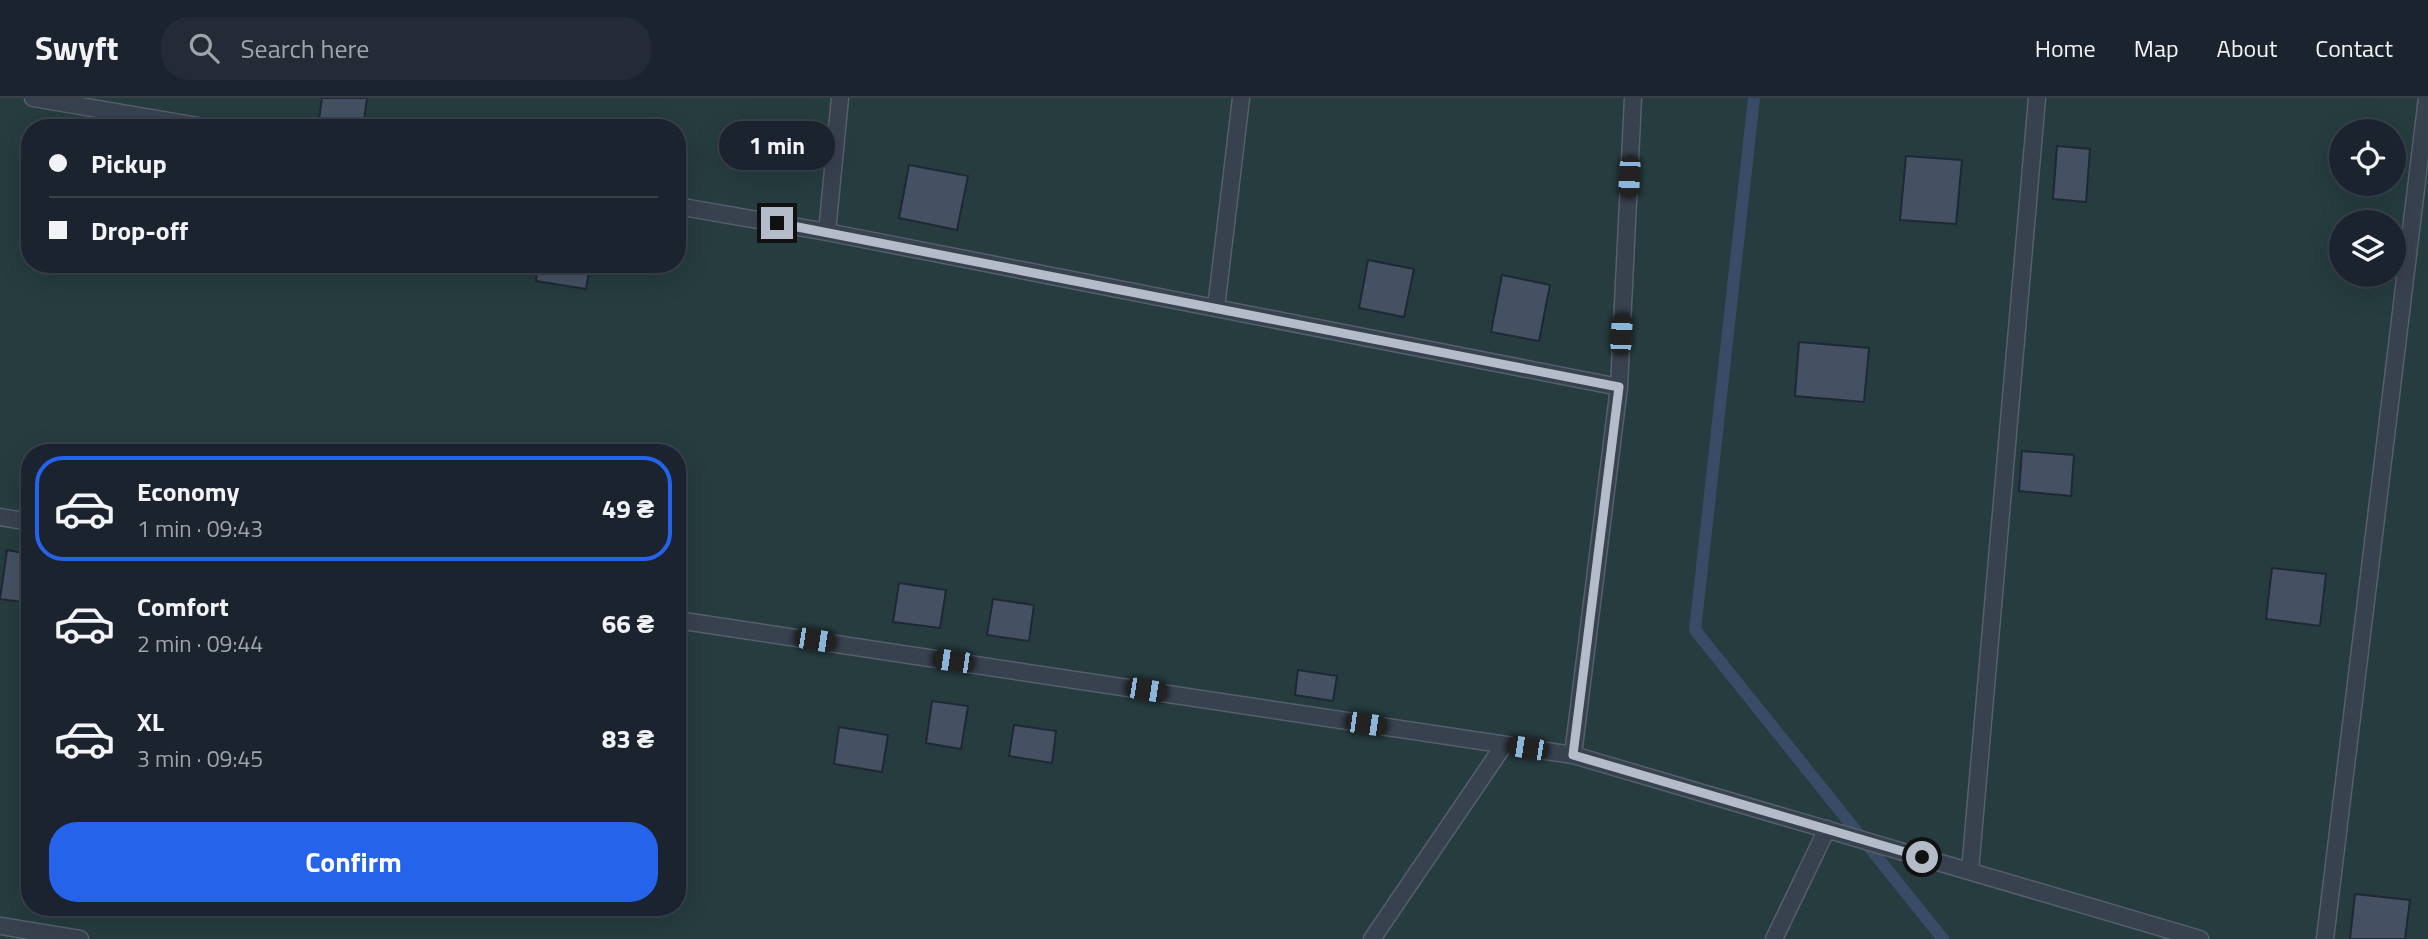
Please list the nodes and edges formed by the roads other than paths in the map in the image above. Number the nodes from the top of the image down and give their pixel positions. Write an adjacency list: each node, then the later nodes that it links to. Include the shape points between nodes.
1 (33, 98): 7 (lane)
2 (841, 98): 9 (lane)
3 (1241, 98): 10 (lane)
4 (1633, 98): 11 (lane)
5 (2037, 98): 18 (lane)
6 (2427, 98): 24 (lane)
7 (157, 119)
8 (686, 208): 9 (lane)
9 (827, 232): 10 (lane)
10 (1216, 308): 11 (lane)
11 (1619, 387): 16 (lane)
12 (0, 517): 13 (lane)
13 (21, 520)
14 (686, 621): 15 (lane)
15 (1504, 745): 16 (lane); 21 (lane)
16 (1573, 755): 17 (lane)
17 (1827, 829): 18 (lane); 22 (lane)
18 (1970, 871): 23 (lane)
19 (0, 926): 20 (lane)
20 (80, 939)
21 (1372, 939)
22 (1774, 939)
23 (2200, 939)
24 (2325, 939)

